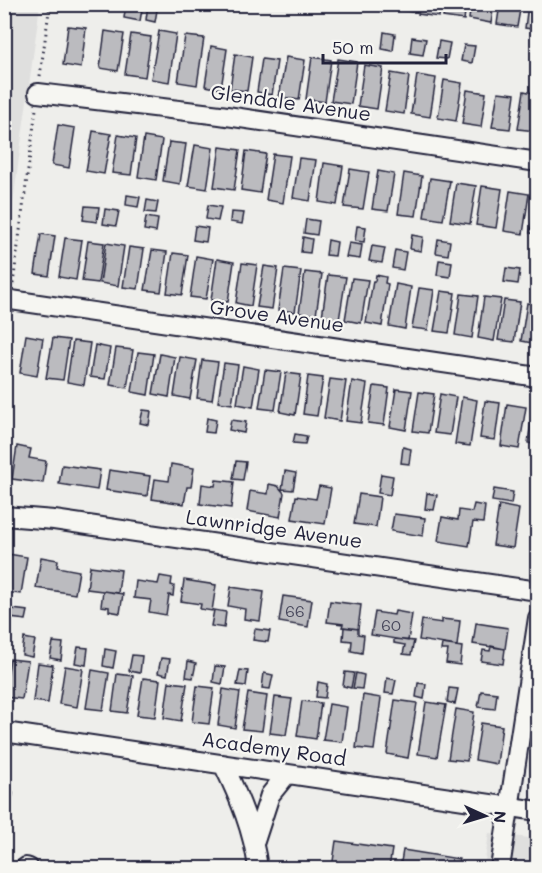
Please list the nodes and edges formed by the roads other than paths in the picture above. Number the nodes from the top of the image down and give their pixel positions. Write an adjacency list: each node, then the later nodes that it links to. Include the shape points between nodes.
1 (38, 93): 2 (street, Glendale Avenue, via 220,115)
2 (537, 162)
3 (11, 300): 4 (street, Grove Avenue)
4 (537, 377)
5 (4, 516): 6 (street, Lawnridge Avenue, via 54,520)
6 (537, 591)
7 (537, 618): 11 (street)
8 (4, 732): 9 (street, Academy Road)
9 (223, 765): 10 (street, Academy Road); 13 (street, via 242,801)
10 (287, 774): 11 (street, Academy Road); 13 (street, via 270,795)
11 (510, 807): 12 (street, Academy Road); 15 (street)
12 (537, 811)
13 (255, 841): 14 (street)
14 (258, 868)
15 (500, 868)

